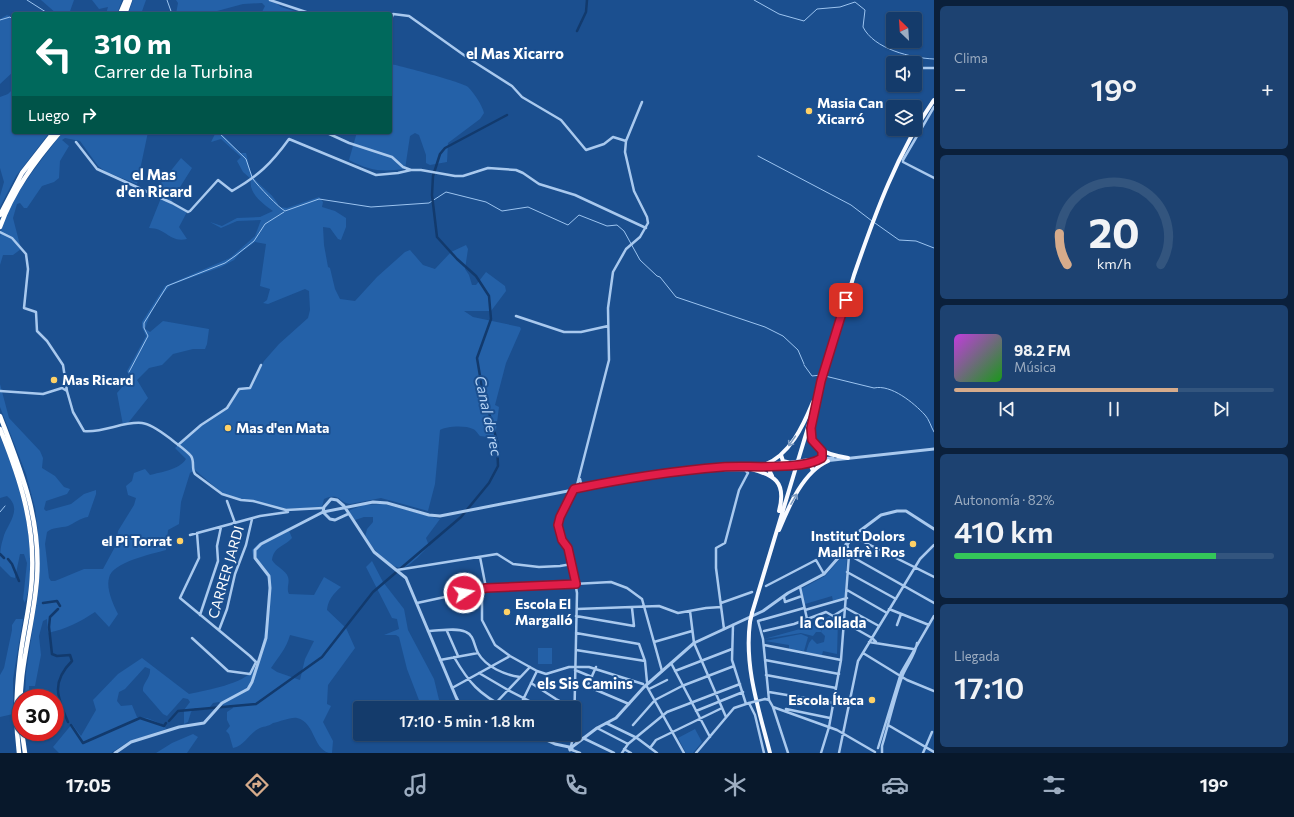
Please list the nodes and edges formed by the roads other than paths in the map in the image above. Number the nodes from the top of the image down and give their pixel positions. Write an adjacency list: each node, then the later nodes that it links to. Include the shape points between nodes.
1 (126, 0): 4 (highway)
2 (130, 0): 5 (highway)
3 (270, 0): 6 (street)
4 (121, 12)
5 (126, 12)
6 (306, 12)
7 (392, 17): 16 (street, via 393,14 409,16 512,86 522,97 561,120 586,150 604,144 612,137)
8 (922, 68): 9 (street)
9 (934, 68)
10 (934, 100): 27 (highway, via 909,140 871,224)
11 (642, 102): 16 (street)
12 (934, 108): 19 (street, via 903,162)
13 (52, 134): 20 (highway, via 22,173)
14 (58, 134): 21 (highway, via 25,177)
15 (330, 134): 18 (street, via 387,155)
16 (626, 141): 22 (street, via 626,161 634,191 647,217)
17 (76, 142): 18 (street, via 97,169 188,212 218,180 232,191 255,178 277,156 289,139 376,175 398,174)
18 (411, 170): 22 (street, via 455,176 488,168 516,170 539,184 575,195)
19 (934, 178)
20 (0, 215)
21 (0, 227)
22 (646, 228): 25 (street, via 626,249 613,272)
23 (0, 232): 29 (street, via 12,238 26,254 28,269 24,308 36,312 37,331 47,341 62,365)
24 (516, 316): 25 (street, via 564,332 581,332)
25 (608, 326): 51 (street, via 609,360)
26 (262, 365): 32 (street, via 250,388 239,388 227,408 201,425)
27 (822, 380): 34 (highway, via 810,433 815,445); 35 (highway, one-way to 35, via 805,421); 73 (highway)
28 (0, 391): 29 (street, via 43,394 62,388)
29 (67, 392): 32 (street, via 73,412 84,431 100,431 142,423 161,432)
30 (0, 416): 169 (highway, via 25,481 36,534 37,577)
31 (0, 429): 221 (highway, via 22,487 32,547 32,584 17,686)
32 (178, 445): 58 (street, via 192,458 195,474 222,494)
33 (934, 449): 37 (street)
34 (822, 451): 37 (highway); 38 (highway)
35 (781, 455): 42 (highway); 44 (highway)
36 (842, 458): 37 (street); 38 (street); 40 (street)
37 (848, 458)
38 (820, 459): 41 (highway); 41 (street)
39 (799, 461): 41 (highway); 43 (street, bridge)
40 (828, 461): 41 (street); 49 (highway)
41 (809, 462): 43 (street, bridge); 49 (highway)
42 (783, 463): 43 (highway); 44 (street); 47 (highway)
43 (793, 464): 47 (street)
44 (764, 465): 46 (street)
45 (724, 467): 46 (street); 52 (street); 96 (street, via 724,470 745,470 748,473 739,490 725,543 716,548)
46 (740, 467): 48 (street)
47 (771, 467): 48 (street); 50 (highway)
48 (748, 468): 50 (highway)
49 (813, 471): 73 (highway, one-way to 49, via 786,513)
50 (772, 476): 73 (highway, via 778,482 782,494)
51 (580, 482): 52 (street); 53 (street); 54 (street)
52 (588, 486): 53 (street)
53 (582, 488): 54 (street)
54 (575, 489): 57 (street, via 434,516 380,502); 77 (street, via 558,525)
55 (227, 501): 65 (street)
56 (323, 508): 57 (street, via 331,499 341,503); 58 (street); 59 (street)
57 (345, 508): 59 (street); 60 (street); 61 (street)
58 (290, 511): 63 (street)
59 (323, 512): 62 (street); 64 (street)
60 (348, 514): 61 (street); 79 (street, via 374,552)
61 (342, 515): 62 (street, via 335,520)
62 (328, 518): 64 (street)
63 (252, 519): 65 (street); 117 (street, CARRER JARDI)
64 (310, 519): 144 (street, via 261,544 255,550 255,558 270,580 266,638)
65 (235, 523): 66 (street)
66 (221, 527): 68 (street); 106 (street, via 217,546 218,561)
67 (934, 529): 70 (street, via 906,511 885,513)
68 (197, 533): 69 (street); 106 (street, via 199,558 180,596)
69 (190, 535)
70 (852, 536): 71 (street); 78 (street)
71 (847, 544): 74 (street); 75 (street)
72 (934, 545): 78 (street)
73 (771, 546): 232 (highway, bridge, via 752,612 748,647 750,671)
74 (843, 552): 75 (street); 81 (street)
75 (849, 555): 80 (street); 85 (street)
76 (480, 557): 77 (street, via 497,554 513,564 539,567); 79 (street); 87 (street)
77 (572, 564): 83 (street)
78 (915, 567): 82 (street); 85 (street)
79 (397, 570): 94 (street, via 406,578)
80 (847, 572): 88 (street); 93 (street)
81 (824, 574): 84 (street, via 816,560); 86 (street)
82 (934, 577)
83 (576, 584): 87 (street); 98 (street, via 617,584 639,596); 100 (street)
84 (766, 586)
85 (904, 586): 93 (street); 95 (street)
86 (800, 587): 90 (street); 91 (street)
87 (484, 589): 94 (street); 137 (street, via 482,620 495,645)
88 (847, 590): 92 (street); 104 (street)
89 (752, 592): 96 (street)
90 (784, 596): 91 (street, via 785,602); 112 (street, via 763,611)
91 (802, 596): 101 (street)
92 (846, 598): 99 (street); 101 (street)
93 (896, 599): 102 (street)
94 (417, 603): 118 (street)
95 (934, 603)
96 (721, 605): 103 (street); 116 (street)
97 (632, 608): 98 (street); 100 (street); 107 (street, via 634,626)
98 (645, 608): 103 (street, via 659,606 678,613); 126 (street)
99 (846, 608): 108 (street); 111 (street); 115 (street)
100 (577, 609): 107 (street)
101 (804, 609): 110 (street); 130 (street, via 758,621)
102 (889, 609): 104 (street); 105 (street)
103 (690, 611): 120 (street)
104 (887, 613): 115 (street)
105 (901, 614): 113 (street); 114 (street)
106 (200, 615): 117 (street)
107 (576, 616): 122 (street)
108 (832, 616): 110 (street, via 826,612); 111 (street)
109 (934, 616): 114 (street)
110 (807, 619): 121 (street)
111 (844, 622): 124 (street); 141 (street)
112 (733, 625): 116 (street); 131 (street)
113 (897, 625)
114 (929, 625): 125 (street)
115 (879, 626): 124 (street)
116 (724, 629): 129 (street)
117 (219, 630): 144 (street)
118 (428, 631): 119 (street); 139 (street)
119 (447, 631): 134 (street, via 467,632 472,637); 136 (street)
120 (692, 631): 126 (street); 129 (street)
121 (764, 631)
122 (576, 633): 133 (street); 142 (street, via 639,644)
123 (192, 638): 144 (street, via 228,671 250,674)
124 (872, 638): 127 (street); 128 (street)
125 (918, 641): 132 (street); 158 (street, via 918,648)
126 (654, 642): 152 (street)
127 (869, 642): 128 (street); 135 (street)
128 (876, 642): 132 (street)
129 (694, 643): 143 (street); 145 (street)
130 (764, 646): 140 (street); 141 (street)
131 (732, 649): 143 (street); 147 (street)
132 (913, 649): 158 (street)
133 (576, 650): 142 (street); 150 (street)
134 (478, 653): 136 (street); 146 (street)
135 (862, 654): 158 (street); 206 (street, via 858,661)
136 (458, 656): 138 (street)
137 (510, 656): 146 (street); 148 (street)
138 (454, 657): 139 (street); 161 (street)
139 (440, 660): 167 (street)
140 (765, 660): 155 (street); 157 (street)
141 (841, 660): 155 (street)
142 (644, 661): 164 (street)
143 (702, 661): 153 (street); 156 (street)
144 (257, 662): 223 (street, via 248,689 222,703 204,723 178,727 131,742)
145 (671, 663): 152 (street); 153 (street)
146 (492, 666): 154 (street); 159 (street)
147 (734, 666): 156 (street); 165 (street)
148 (530, 667): 151 (street); 159 (street)
149 (596, 667): 150 (street); 160 (street); 164 (street, via 620,678)
150 (575, 669): 151 (street, via 546,674); 160 (street); 185 (street)
151 (537, 671): 163 (street)
152 (662, 671): 164 (street)
153 (675, 671): 166 (street)
154 (479, 673): 161 (street); 171 (street)
155 (839, 674): 168 (street)
156 (709, 676): 166 (street); 173 (street)
157 (766, 676): 168 (street); 175 (street)
158 (901, 676): 172 (street); 201 (street); 219 (street)
159 (520, 677): 171 (street)
160 (592, 677): 190 (street, via 589,687)
161 (467, 680): 167 (street); 180 (street)
162 (667, 680): 170 (street)
163 (531, 683): 176 (street); 184 (street)
164 (646, 684): 170 (street); 190 (street)
165 (740, 684): 173 (street); 174 (street)
166 (682, 686): 178 (street); 187 (street)
167 (452, 688): 179 (street)
168 (836, 688): 189 (street)
169 (22, 689)
170 (648, 689): 178 (street)
171 (508, 690): 176 (street); 181 (street)
172 (934, 691)
173 (716, 692): 186 (street); 187 (street)
174 (743, 692): 186 (street); 188 (street)
175 (769, 692): 177 (street); 189 (street)
176 (524, 698): 182 (street); 183 (street)
177 (768, 699): 188 (street, bridge); 191 (street)
178 (655, 700): 194 (street); 200 (street)
179 (458, 701)
180 (493, 701)
181 (498, 701)
182 (522, 701)
183 (530, 701)
184 (562, 701)
185 (574, 701)
186 (719, 701): 192 (street); 193 (street)
187 (691, 702): 193 (street); 194 (street)
188 (747, 703): 195 (street, via 734,708); 231 (street, via 755,715)
189 (834, 703): 197 (street)
190 (629, 704): 199 (street, via 616,718)
191 (773, 707): 198 (street); 233 (street)
192 (722, 708): 195 (street); 196 (street)
193 (696, 711): 196 (street)
194 (663, 715): 204 (street); 209 (street)
195 (726, 717): 207 (street)
196 (700, 718): 204 (street); 207 (street)
197 (830, 718): 198 (street, via 786,709); 202 (street)
198 (808, 720): 202 (street)
199 (606, 723): 203 (street); 209 (street)
200 (634, 725)
201 (888, 725): 215 (street); 219 (street)
202 (829, 727): 206 (street); 234 (street)
203 (597, 728): 208 (street); 214 (street)
204 (672, 732): 216 (street, via 656,740); 229 (street)
205 (932, 732): 215 (street)
206 (844, 734): 219 (street); 235 (street)
207 (710, 736): 230 (street)
208 (583, 738): 213 (street); 225 (street)
209 (637, 738): 214 (street); 216 (street)
210 (23, 741): 222 (highway)
211 (550, 741): 217 (street)
212 (574, 741): 213 (street)
213 (577, 743): 217 (street)
214 (628, 744): 218 (street)
215 (926, 747): 220 (street); 236 (street)
216 (650, 748): 228 (street)
217 (570, 749): 224 (street)
218 (624, 749): 226 (street); 227 (street)
219 (879, 751)
220 (934, 752)
221 (19, 753)
222 (25, 753)
223 (115, 753)
224 (579, 753)
225 (614, 753)
226 (622, 753)
227 (631, 753)
228 (657, 753)
229 (684, 753)
230 (696, 753)
231 (764, 753)
232 (770, 753)
233 (788, 753)
234 (821, 753)
235 (839, 753)
236 (923, 753)

